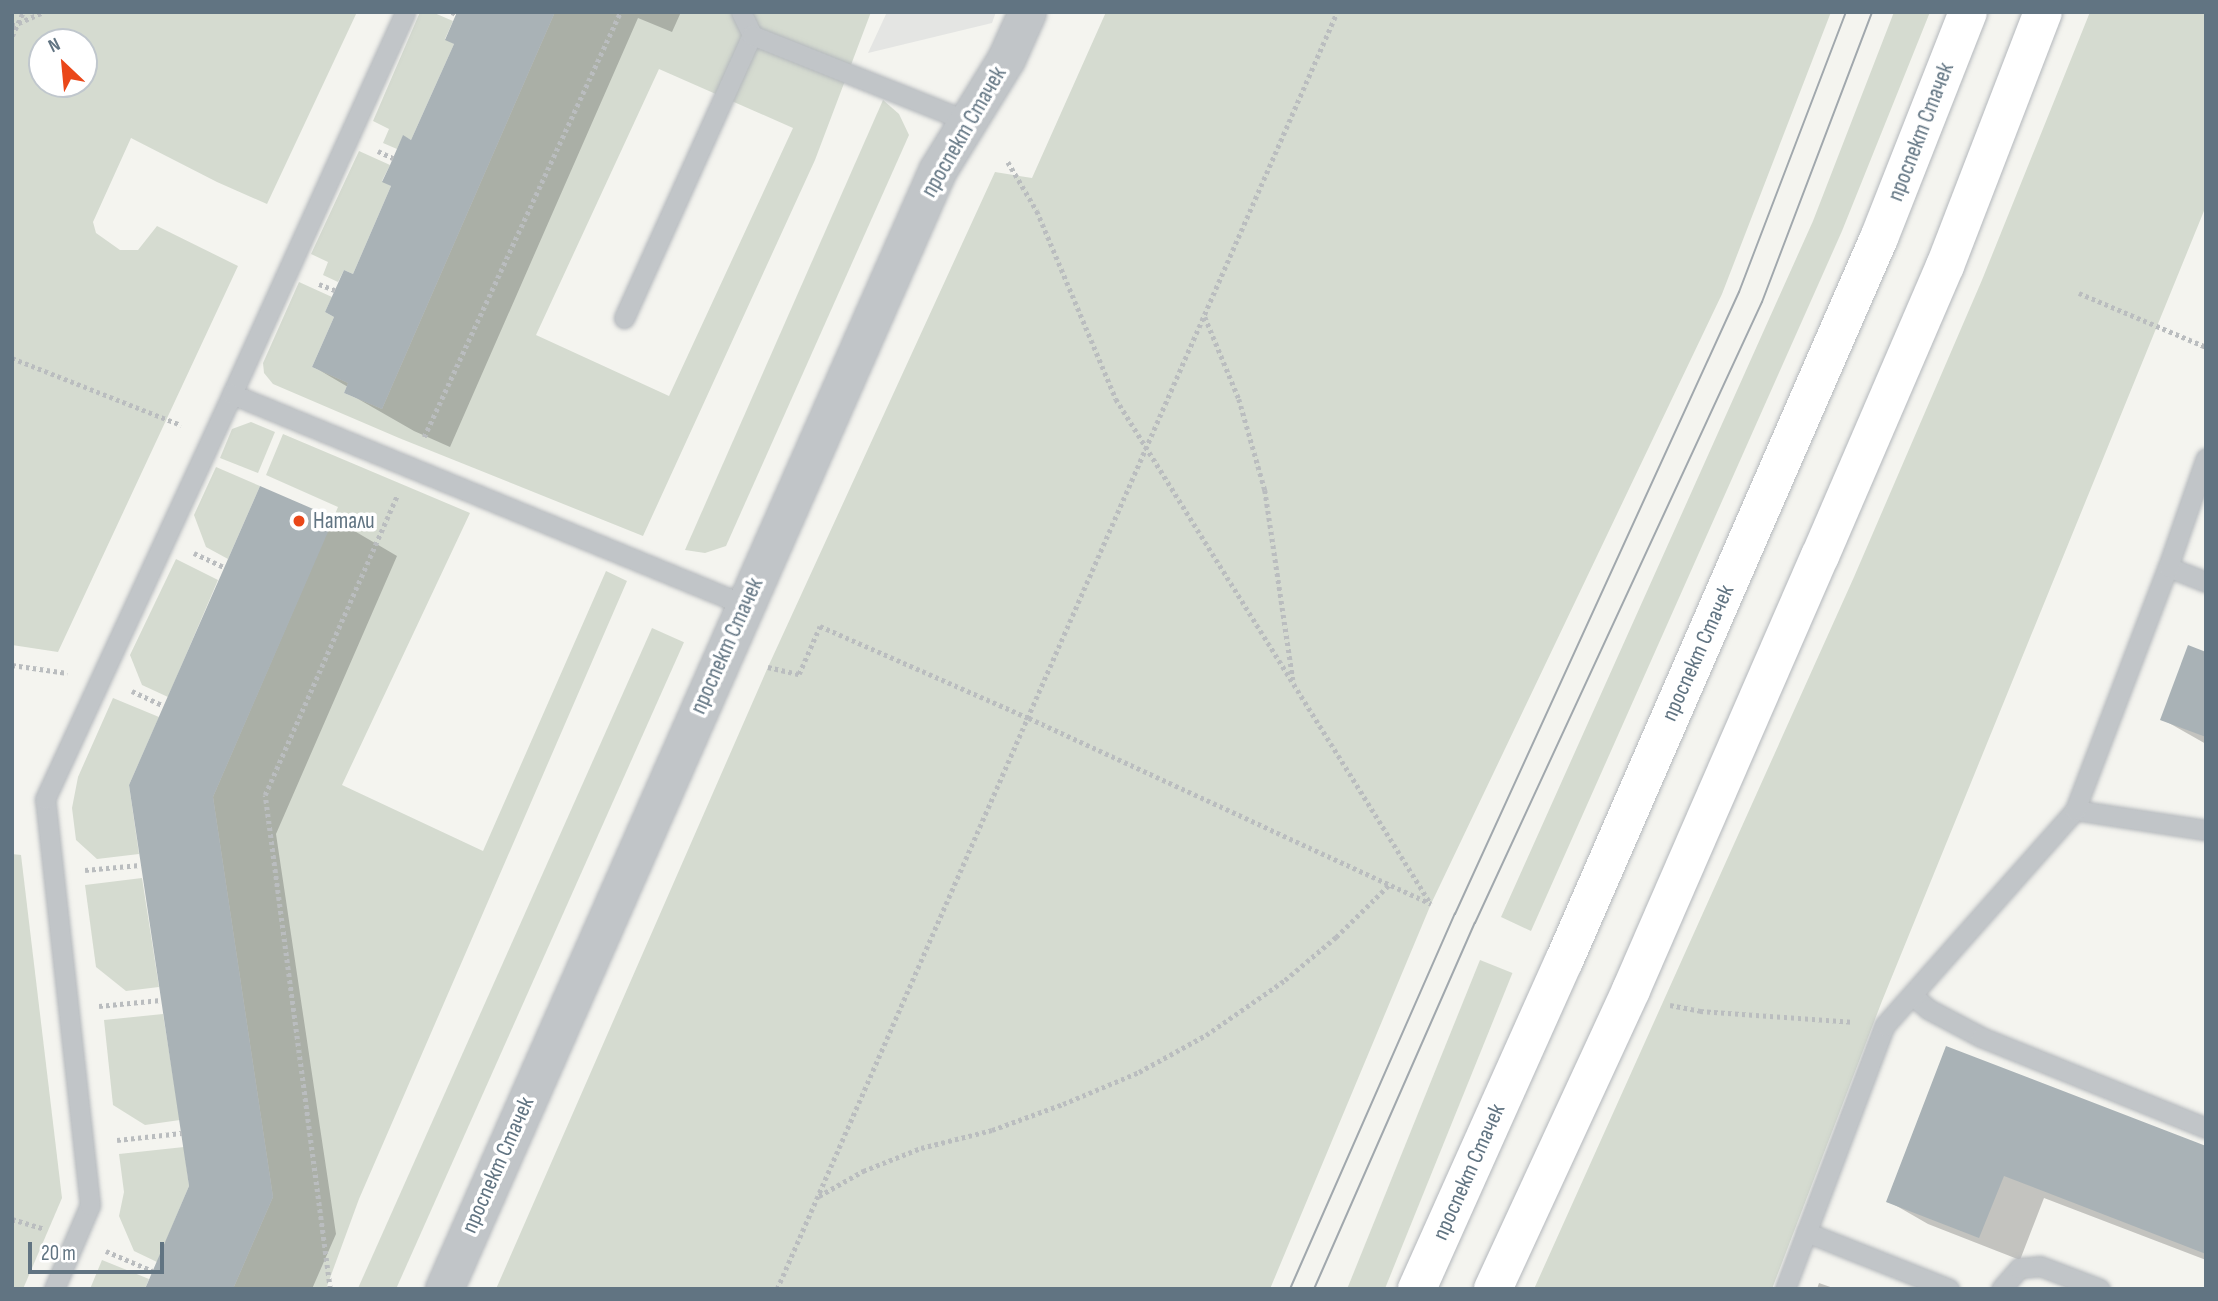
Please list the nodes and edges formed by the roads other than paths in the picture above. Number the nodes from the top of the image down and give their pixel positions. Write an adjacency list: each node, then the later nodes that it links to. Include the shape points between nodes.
1 (405, 12): 9 (lane)
2 (741, 12): 6 (lane)
3 (1027, 12): 7 (street, проспект Стачек)
4 (1968, 12): 21 (main road, проспект Стачек, via 1879,238)
5 (2043, 12): 22 (main road, via 1945,266 1821,556 1631,990)
6 (752, 35): 7 (lane); 8 (lane)
7 (969, 122): 13 (street, проспект Стачек, via 937,171)
8 (624, 318)
9 (232, 394): 13 (lane); 19 (lane, via 45,799 90,1205)
10 (2206, 458): 11 (lane)
11 (2168, 567): 12 (lane); 14 (lane)
12 (2206, 582)
13 (745, 605): 20 (street, проспект Стачек)
14 (2075, 810): 15 (lane); 16 (lane)
15 (2206, 830)
16 (1912, 995): 17 (lane, via 1928,1009 1981,1037); 18 (lane, via 1885,1025)
17 (2206, 1128)
18 (1806, 1232): 23 (lane); 24 (lane)
19 (54, 1289)
20 (444, 1289)
21 (1417, 1289)
22 (1493, 1289)
23 (1785, 1289)
24 (1949, 1289)
25 (2001, 1289): 26 (lane, via 2019,1268 2040,1266)
26 (2100, 1289)

